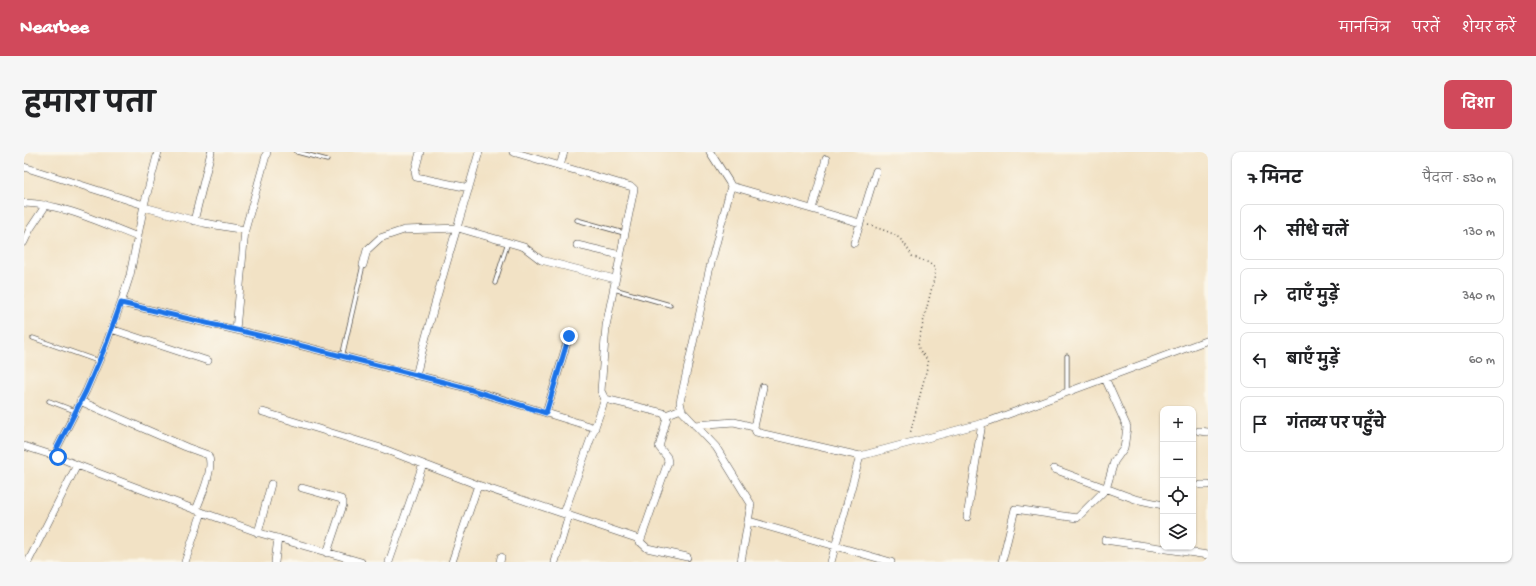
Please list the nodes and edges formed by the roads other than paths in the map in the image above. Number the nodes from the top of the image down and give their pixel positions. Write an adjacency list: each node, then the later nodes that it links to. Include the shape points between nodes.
1 (158, 152): 19 (street)
2 (211, 152): 22 (street)
3 (267, 152): 25 (street)
4 (297, 152): 11 (lane)
5 (420, 152): 16 (street, via 416,177)
6 (479, 152): 16 (street)
7 (513, 152): 12 (street)
8 (564, 152): 12 (street)
9 (710, 152): 15 (street)
10 (826, 159): 20 (street)
11 (327, 160)
12 (560, 166): 26 (street, via 634,189)
13 (24, 167): 19 (street)
14 (876, 171): 23 (street)
15 (731, 186): 20 (street); 55 (street, via 709,271 683,387)
16 (469, 188): 24 (street)
17 (24, 203): 18 (street)
18 (46, 205): 27 (street, via 62,208); 28 (street)
19 (144, 206): 22 (street); 27 (street)
20 (812, 209): 23 (street)
21 (577, 220): 26 (lane)
22 (194, 221): 25 (street)
23 (860, 223): 30 (street)
24 (458, 228): 29 (street); 33 (street, via 404,230 380,238 366,250); 48 (street, via 427,329)
25 (245, 230): 40 (street)
26 (625, 234): 32 (street)
27 (138, 237): 37 (street)
28 (24, 242)
29 (508, 242): 34 (street, via 526,248 541,260); 35 (lane)
30 (854, 243)
31 (577, 245): 32 (street)
32 (620, 255): 34 (street)
33 (363, 265): 44 (lane)
34 (616, 279): 36 (street)
35 (495, 282)
36 (614, 289): 38 (lane); 52 (street, via 606,326 601,391)
37 (121, 303): 39 (street); 40 (street)
38 (670, 305)
39 (111, 329): 46 (street); 47 (street)
40 (236, 330): 44 (street)
41 (569, 336): 58 (street)
42 (33, 338): 46 (lane)
43 (1208, 340): 49 (street)
44 (342, 356): 48 (street)
45 (1067, 356): 51 (lane)
46 (98, 361): 54 (street)
47 (208, 361)
48 (416, 376): 58 (street, via 459,386)
49 (1105, 378): 51 (street); 75 (street, via 1127,430 1124,448 1114,462)
50 (763, 387): 62 (street)
51 (1067, 392): 60 (street)
52 (605, 399): 59 (street); 63 (street)
53 (49, 401): 56 (lane)
54 (80, 401): 56 (street); 77 (street, via 208,454 211,459 210,469)
55 (681, 409): 59 (street); 61 (street)
56 (75, 411): 68 (street, via 57,448)
57 (263, 412): 69 (street, via 381,448)
58 (546, 413): 63 (street)
59 (666, 415): 84 (street, via 659,447 668,462)
60 (982, 423): 67 (street); 79 (street)
61 (695, 425): 62 (street, via 734,422); 80 (street, via 716,447 749,499)
62 (754, 427): 67 (street, via 756,432)
63 (595, 428): 78 (street)
64 (1199, 431): 65 (street)
65 (1208, 432)
66 (24, 446): 68 (street)
67 (860, 456): 85 (street)
68 (58, 457): 70 (street)
69 (423, 464): 73 (street); 93 (street)
70 (76, 465): 77 (street); 89 (street)
71 (1054, 469): 75 (street)
72 (270, 484): 81 (street)
73 (478, 484): 78 (street); 94 (street)
74 (302, 488): 86 (street, via 341,499 343,502)
75 (1106, 489): 76 (street); 99 (street, via 1077,518 1015,509)
76 (1160, 504)
77 (199, 511): 81 (street); 90 (street)
78 (566, 514): 84 (street, via 636,538); 95 (street)
79 (967, 517)
80 (749, 521): 85 (street); 96 (street)
81 (258, 532): 82 (street)
82 (278, 538): 86 (street); 91 (street)
83 (1105, 540): 87 (street)
84 (640, 542): 88 (street, via 647,548)
85 (836, 546): 97 (street); 98 (street)
86 (327, 553): 92 (street)
87 (1208, 555)
88 (687, 557)
89 (28, 562)
90 (185, 562)
91 (275, 562)
92 (361, 562)
93 (389, 562)
94 (452, 562)
95 (555, 562)
96 (741, 562)
97 (832, 562)
98 (891, 562)
99 (1002, 562)

